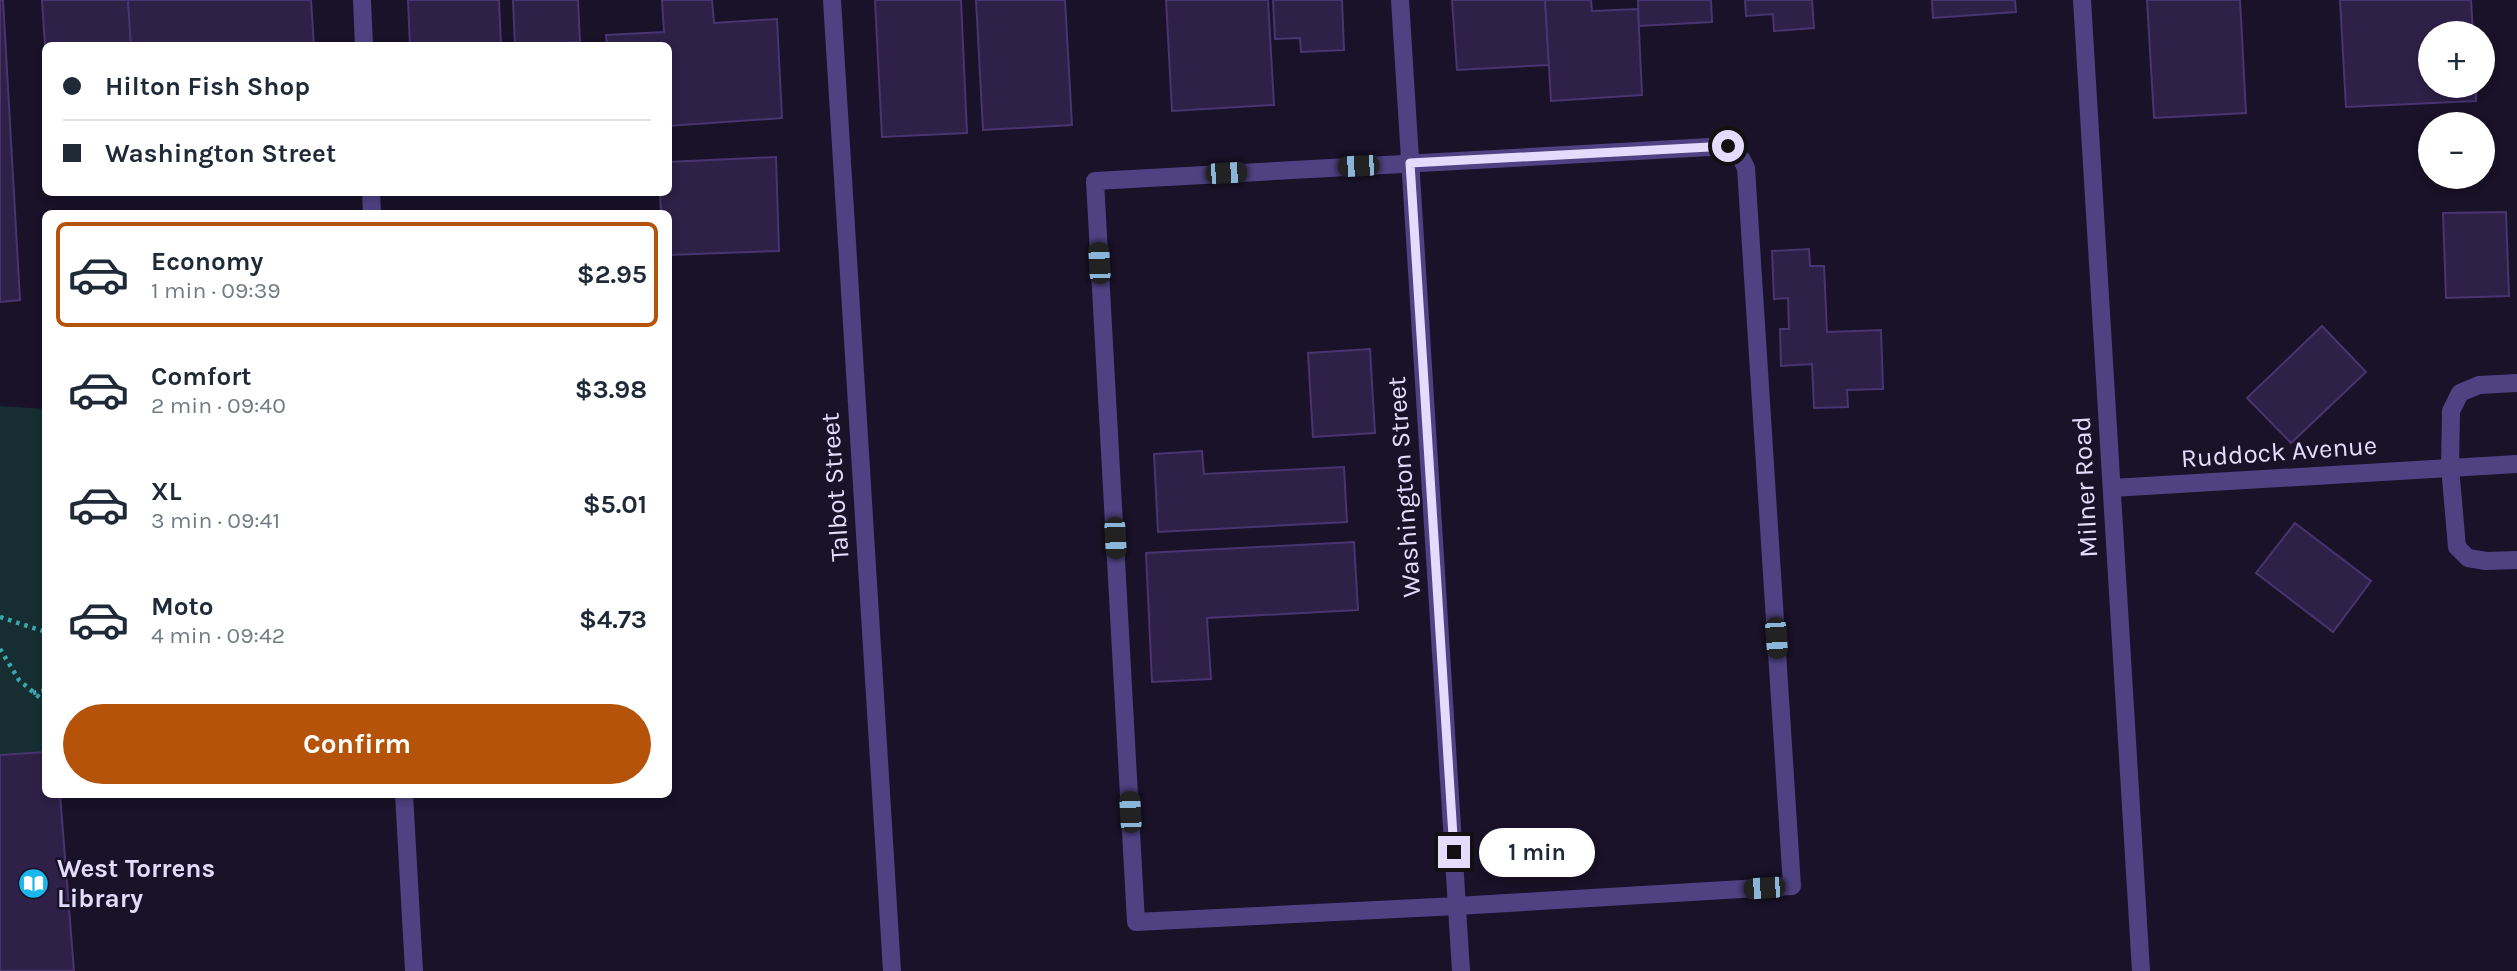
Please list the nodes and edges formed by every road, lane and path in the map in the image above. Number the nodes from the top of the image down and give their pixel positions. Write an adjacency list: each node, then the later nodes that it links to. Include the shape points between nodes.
1 (362, 0): 5 (street)
2 (832, 0): 21 (street, Talbot Street)
3 (1400, 0): 6 (street, Washington Street)
4 (2082, 0): 10 (street, Milner Road)
5 (364, 42)
6 (1410, 163): 19 (street, Washington Street); 19 (street, via 1095,181 1136,922); 19 (street, via 1728,146 1742,160 1787,803 1792,886)
7 (2517, 383): 9 (street, via 2479,385 2460,393 2451,411)
8 (2517, 464): 9 (street, Ruddock Avenue)
9 (2450, 467): 10 (street, Ruddock Avenue); 11 (street, via 2457,547 2468,558)
10 (2112, 488): 23 (street, Milner Road)
11 (2517, 560)
12 (0, 617): 13 (path)
13 (42, 631)
14 (0, 649): 16 (path)
15 (42, 691): 16 (path)
16 (33, 693): 17 (path)
17 (42, 700)
18 (404, 798): 20 (street)
19 (1457, 906): 22 (street, Washington Street)
20 (414, 971)
21 (892, 971)
22 (1461, 971)
23 (2141, 971)

